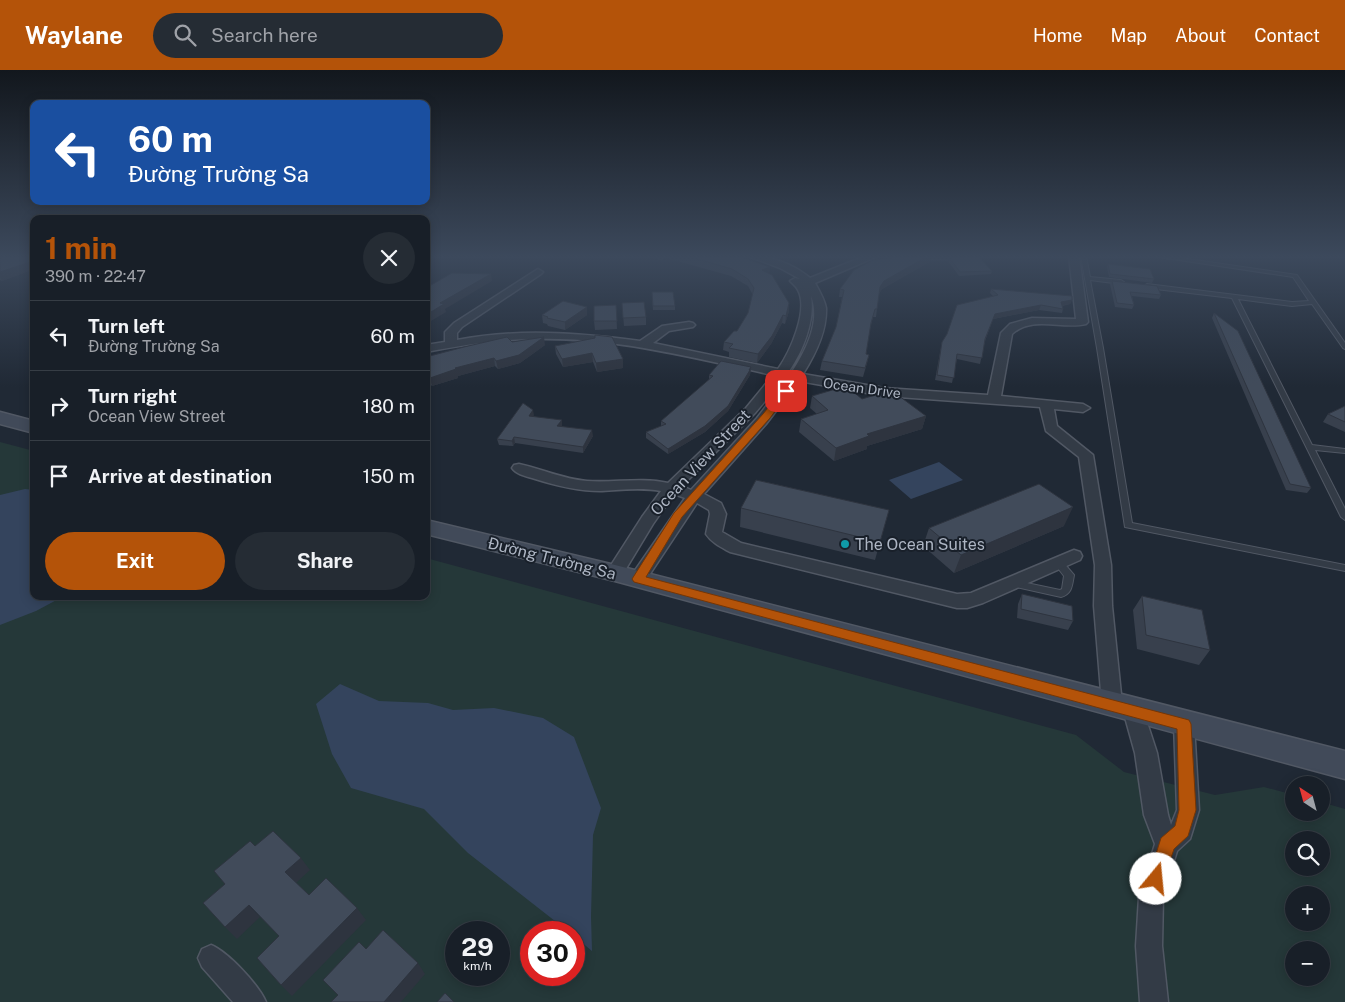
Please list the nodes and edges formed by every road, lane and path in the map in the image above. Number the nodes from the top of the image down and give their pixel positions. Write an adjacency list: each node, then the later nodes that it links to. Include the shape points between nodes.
1 (497, 299): 11 (street, via 458,325 451,332)
2 (806, 299): 15 (street, Ocean View Street, via 801,338)
3 (819, 299): 16 (street, Ocean View Street, via 821,307 815,339)
4 (1080, 299): 17 (street, via 1082,322 1034,321 1014,327 1007,333)
5 (1088, 299): 28 (lane, via 1100,348)
6 (1235, 299): 22 (lane)
7 (1255, 299): 9 (lane, via 1292,304)
8 (1311, 299): 9 (lane)
9 (1313, 302): 13 (lane)
10 (689, 325): 12 (street, via 666,328)
11 (451, 343): 12 (street, Ocean Drive, via 522,335); 14 (street, Ocean Drive)
12 (644, 344): 15 (street, Ocean Drive)
13 (1345, 347)
14 (430, 348)
15 (781, 374): 16 (street, Ocean Drive); 25 (street, Ocean View Street, via 748,412)
16 (796, 377): 17 (street, Ocean Drive, via 886,392); 26 (street, Ocean View Street, via 766,416)
17 (994, 399): 18 (street, Ocean Drive)
18 (1046, 404): 19 (street, Ocean Drive); 35 (street, via 1051,428 1086,455 1103,565 1103,606)
19 (1083, 408)
20 (0, 418): 21 (main road)
21 (30, 426)
22 (1311, 447): 23 (lane); 27 (lane)
23 (1345, 451)
24 (518, 468): 25 (street, via 564,483 597,486 641,484)
25 (671, 488): 26 (street); 32 (street, Ocean View Street, via 652,511)
26 (694, 496): 33 (street, Ocean View Street, via 678,515); 34 (street, via 716,507 718,514 714,534 736,548 957,601 977,598)
27 (1345, 517)
28 (1128, 525): 31 (lane)
29 (430, 527): 32 (main road, Đường Trường Sa)
30 (1066, 560): 34 (street); 34 (lane, via 1070,575 1066,590 1061,594)
31 (1345, 568)
32 (615, 573): 33 (main road, Đường Trường Sa)
33 (638, 579): 35 (main road, Đường Trường Sa)
34 (1012, 583)
35 (1122, 707): 36 (main road, Đường Trường Sa); 38 (street, via 1146,753 1156,814)
36 (1184, 724): 37 (main road, Đường Trường Sa); 38 (street, via 1188,810 1182,831)
37 (1345, 765)
38 (1167, 844): 41 (street, via 1151,897 1149,946)
39 (211, 958): 40 (street)
40 (252, 1002)
41 (1154, 1002)

